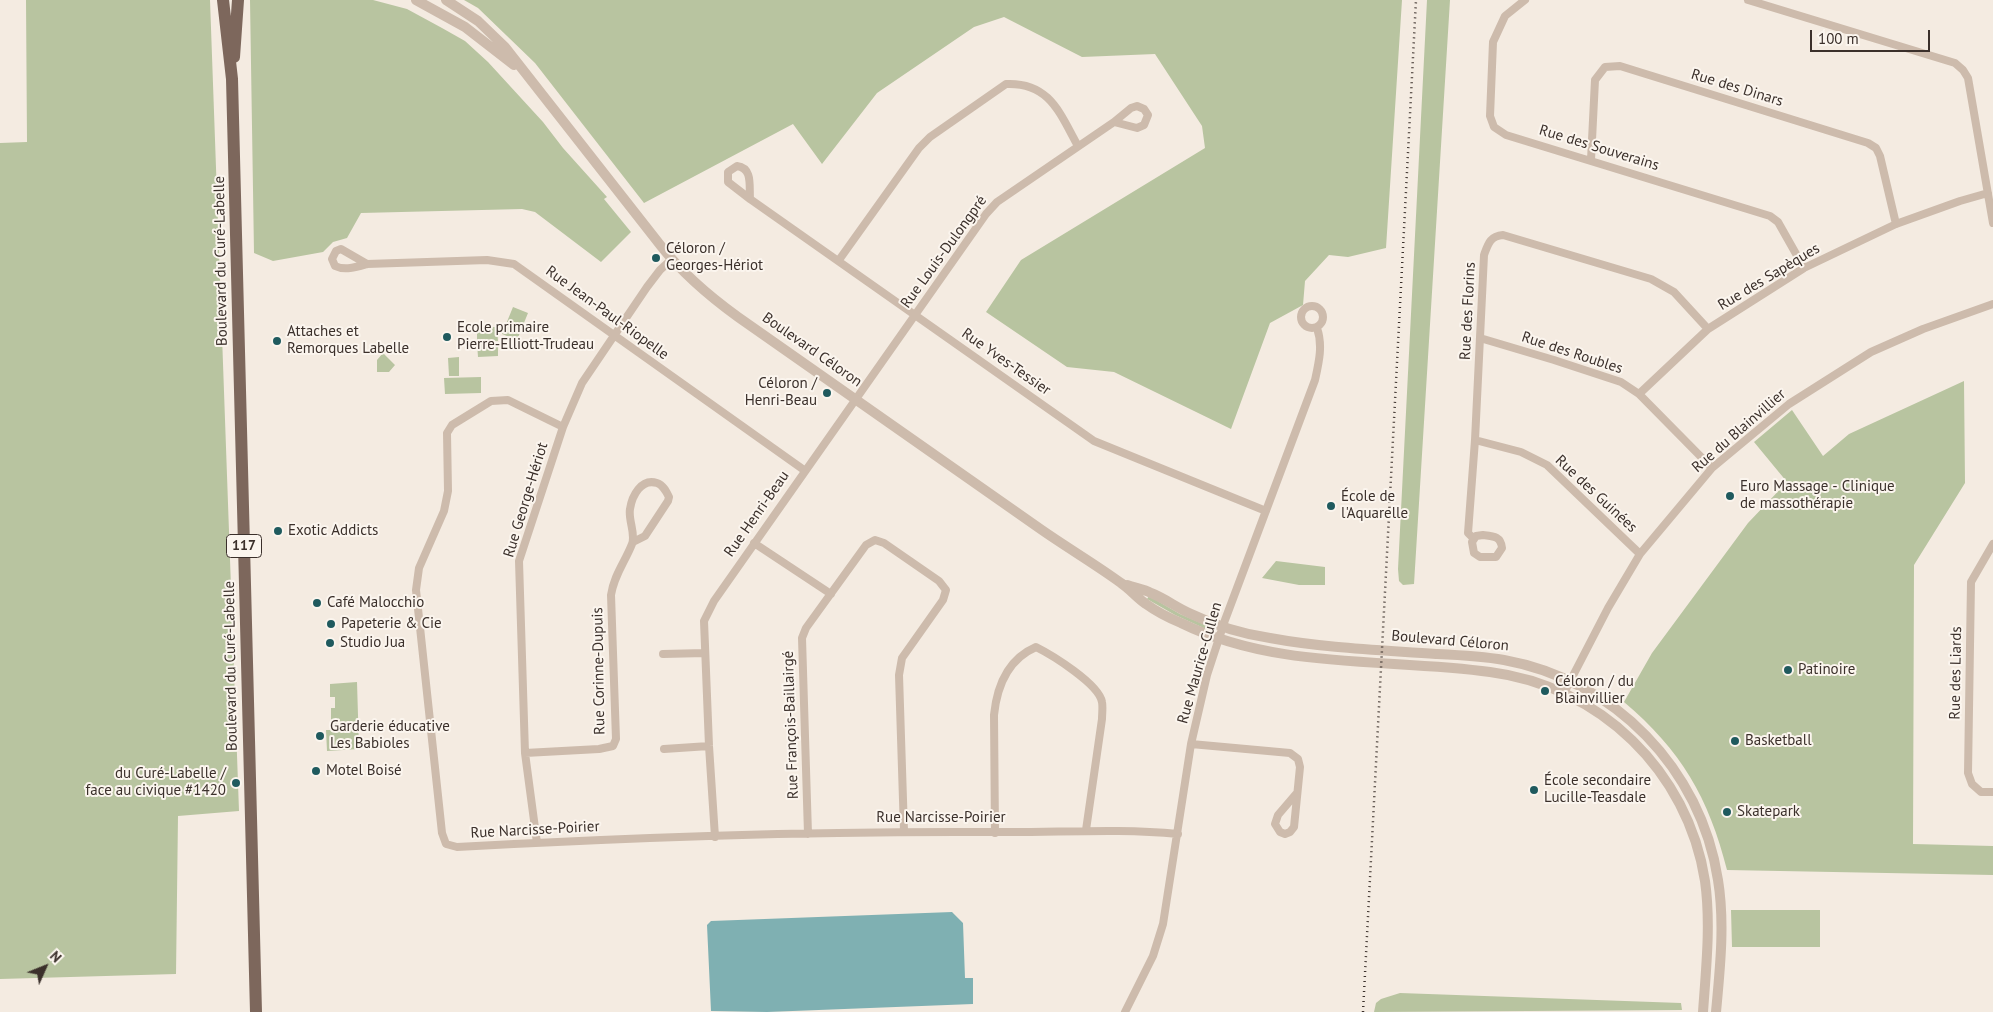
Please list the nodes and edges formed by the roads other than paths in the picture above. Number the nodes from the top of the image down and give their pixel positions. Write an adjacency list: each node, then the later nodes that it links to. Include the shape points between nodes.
1 (223, 0): 7 (main road, Boulevard du Curé-Labelle / 117)
2 (238, 0): 7 (main road, Boulevard du Curé-Labelle / 117)
3 (416, 0): 8 (street, Boulevard Céloron, via 473,32)
4 (446, 0): 8 (street, Boulevard Céloron, via 490,31)
5 (1524, 0): 11 (street, Rue des Souverains, via 1505,16 1493,42 1490,116 1494,128)
6 (1748, 0): 12 (street, via 1955,63 1968,78)
7 (232, 79): 59 (main road, Boulevard du Curé-Labelle / 117)
8 (534, 86): 16 (street, Boulevard Céloron)
9 (1114, 122): 10 (street, Rue Louis-Dulongpré)
10 (1078, 146): 17 (street, via 1054,103 1043,93 1021,84 1006,84 919,148); 21 (street, Rue Louis-Dulongpré, via 996,202)
11 (1591, 160): 15 (street, Rue des Dinars, via 1596,80 1605,67 1620,66 1868,143 1880,156); 19 (street, Rue des Souverains, via 1770,216 1778,222)
12 (1988, 193): 14 (street); 15 (street, Rue des Sapèques)
13 (750, 199): 17 (street, Rue Yves-Tessier)
14 (1993, 223)
15 (1896, 224): 19 (street, Rue des Sapèques)
16 (672, 259): 24 (street, Rue George-Hériot, via 660,270); 27 (street, Boulevard Céloron, via 718,302)
17 (839, 260): 21 (street, Rue Yves-Tessier)
18 (367, 264): 24 (street, Rue Jean-Paul-Riopelle, via 510,262)
19 (1804, 268): 23 (street, Rue des Sapèques)
20 (1993, 304): 30 (street, Rue du Blainvillier, via 1923,328 1871,352 1789,404)
21 (915, 315): 27 (street, Rue Louis-Dulongpré); 32 (street, Rue Yves-Tessier, via 1094,441)
22 (1317, 328): 32 (street, Rue Maurice-Cullen, via 1321,339 1314,380)
23 (1708, 330): 25 (street, Rue des Florins, via 1674,292 1651,279 1503,235 1488,242 1484,256); 26 (street, Rue des Sapèques)
24 (613, 335): 28 (street, Rue George-Hériot, via 582,383); 31 (street, Rue Jean-Paul-Riopelle)
25 (1480, 338): 26 (street, Rue des Roubles, via 1621,382); 29 (street, Rue des Florins)
26 (1639, 394): 30 (street, Rue des Roubles)
27 (855, 399): 31 (street, Rue Henri-Beau); 38 (street, Boulevard Céloron)
28 (563, 427): 49 (street, Rue George-Hériot, via 519,561); 58 (street, Rue Narcisse-Poirier, via 508,400 491,402 452,425 447,433 448,491 444,512 419,568 416,590 442,833 446,844 457,847)
29 (1475, 440): 33 (street, Rue des Florins, via 1468,533); 37 (street, Rue des Guinées, via 1521,452 1547,465)
30 (1712, 468): 37 (street, Rue du Blainvillier)
31 (804, 470): 35 (street, Rue Henri-Beau)
32 (1266, 511): 40 (street, Rue Maurice-Cullen)
33 (1474, 539)
34 (633, 542): 34 (street, Rue Corinne-Dupuis, via 645,536 668,501 666,490 658,483 641,485 633,499 629,510); 49 (street, Rue Corinne-Dupuis, via 613,582 611,594 616,739 613,746)
35 (754, 543): 39 (street); 42 (street, Rue Henri-Beau, via 704,621)
36 (1993, 544): 50 (street, Rue des Liards, via 1971,582 1968,772 1972,784 1981,792)
37 (1640, 554): 44 (street, Rue du Blainvillier)
38 (1124, 585): 40 (street, Boulevard Céloron, via 1152,593 1189,613); 41 (street, Boulevard Céloron, via 1153,608)
39 (831, 594): 53 (street, Rue François-Baillairgé, via 866,545 875,540 939,581 946,590 943,600 900,665); 55 (street, Rue François-Baillairgé, via 802,638)
40 (1223, 626): 41 (street, Rue Maurice-Cullen); 44 (street, Boulevard Céloron, via 1261,637 1299,642 1496,659)
41 (1219, 639): 45 (street, Boulevard Céloron, via 1284,654 1491,672 1531,680); 46 (street, Rue Maurice-Cullen, via 1202,693)
42 (706, 653): 43 (street); 47 (street, Rue Henri-Beau)
43 (662, 654)
44 (1570, 681): 45 (street, Rue du Blainvillier); 62 (street, Boulevard Céloron, via 1610,703 1656,745 1697,809 1713,854 1720,900)
45 (1564, 693): 61 (street, Boulevard Céloron, via 1606,717 1637,744 1663,775 1689,822 1701,861 1706,895)
46 (1191, 744): 51 (street, via 1290,752 1298,759 1300,767); 56 (street, Rue Maurice-Cullen)
47 (709, 746): 48 (street); 57 (street, Rue Henri-Beau)
48 (664, 749)
49 (526, 754): 58 (street, Rue George-Hériot)
50 (1993, 792)
51 (1296, 794): 51 (street, via 1278,815 1275,824 1285,834 1294,827)
52 (1086, 830): 54 (street, Rue Narcisse-Poirier); 54 (street, via 1102,702 1093,687 1036,647 1022,653 1003,679 996,697); 56 (street, Rue Narcisse-Poirier)
53 (904, 831): 54 (street, Rue Narcisse-Poirier); 55 (street, Rue Narcisse-Poirier)
54 (995, 832)
55 (808, 834): 57 (street, Rue Narcisse-Poirier)
56 (1178, 834): 60 (street, Rue Maurice-Cullen, via 1162,932)
57 (715, 837): 58 (street, Rue Narcisse-Poirier)
58 (537, 843)
59 (256, 1012)
60 (1126, 1012)
61 (1703, 1012)
62 (1716, 1012)

